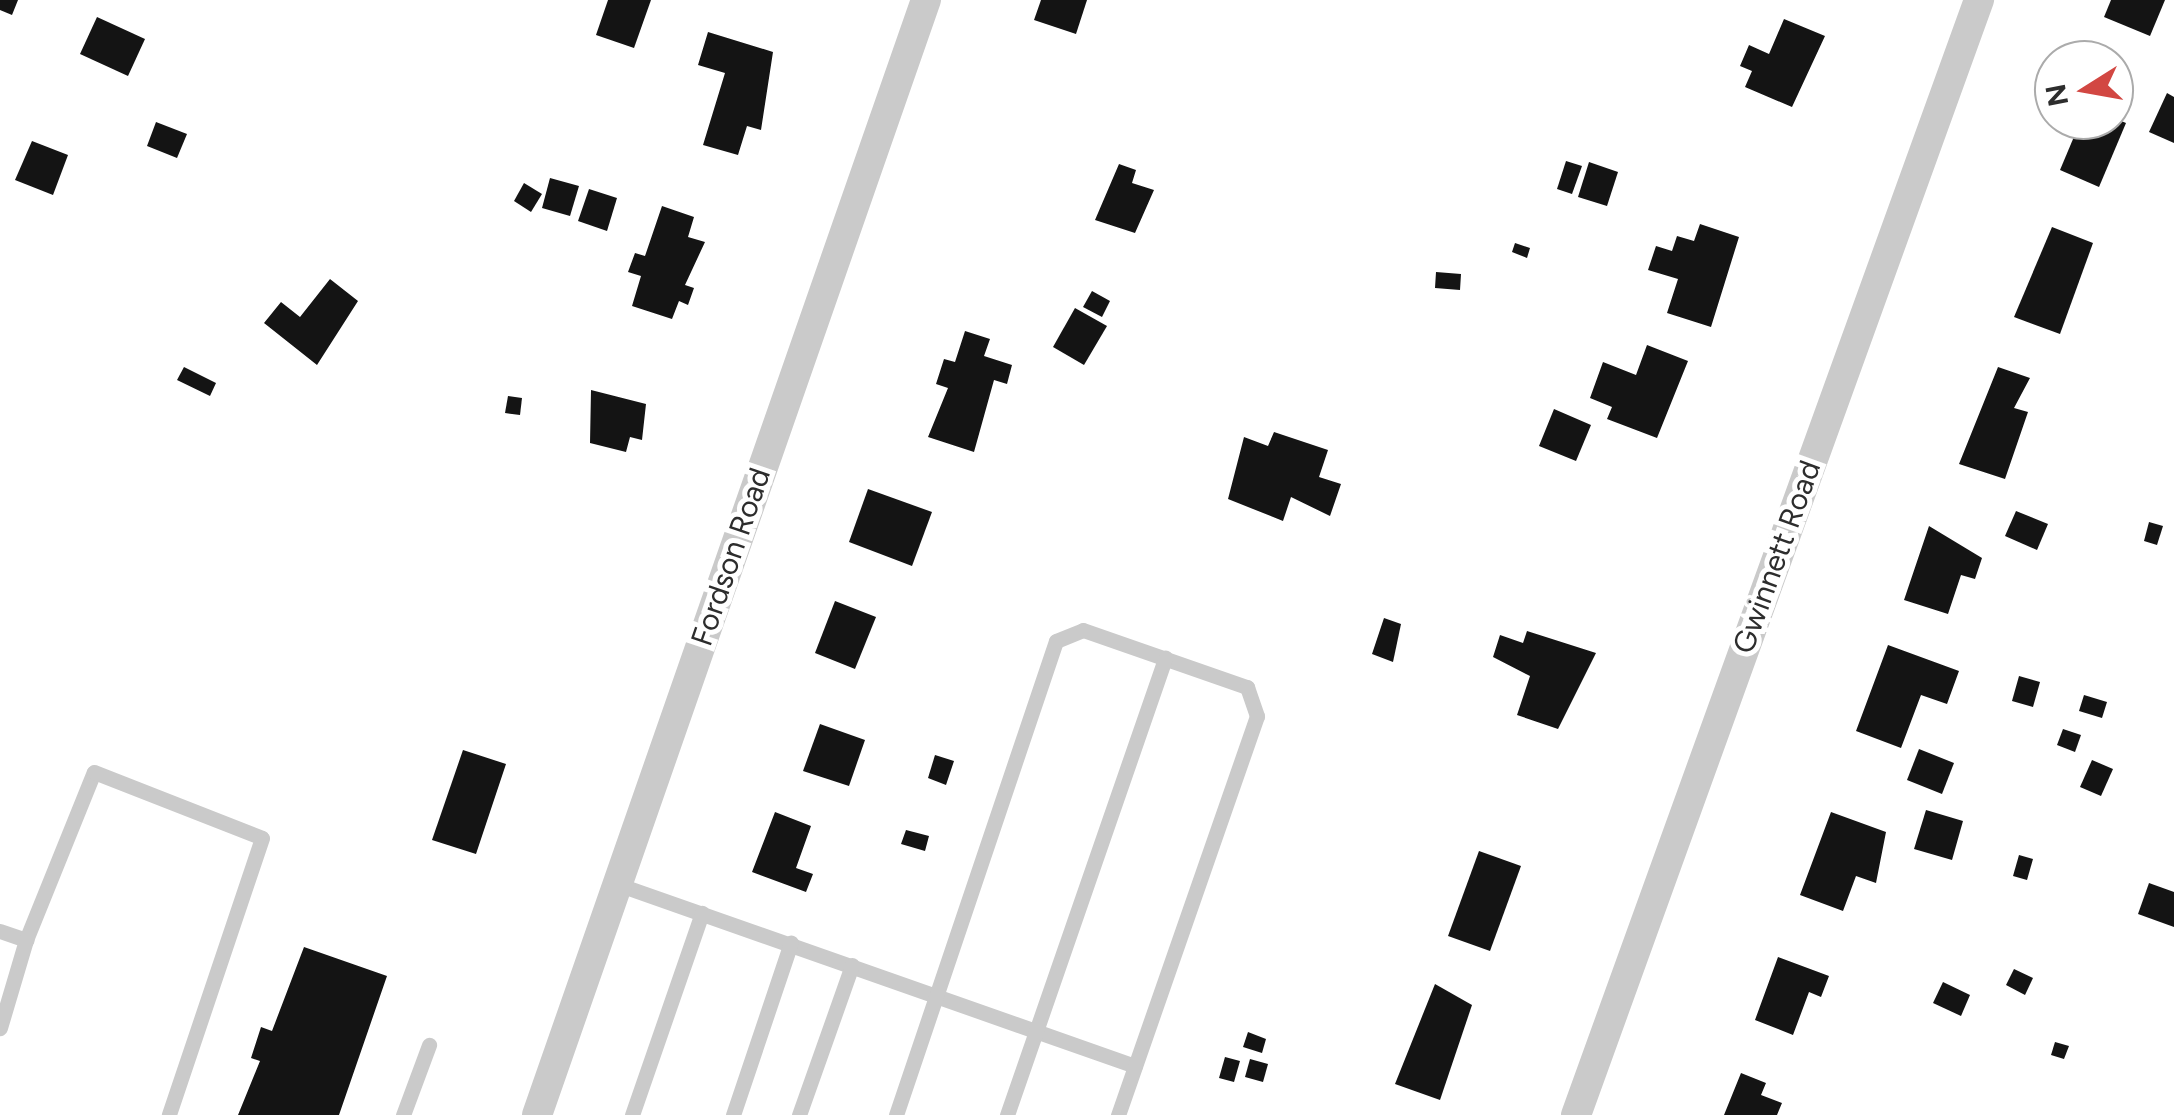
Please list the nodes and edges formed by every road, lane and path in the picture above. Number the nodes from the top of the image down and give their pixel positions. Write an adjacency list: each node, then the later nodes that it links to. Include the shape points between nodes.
1 (926, 0): 4 (street, Fordson Road)
2 (1979, 0): 24 (street, Gwinnett Road)
3 (1164, 658): 10 (lane, via 1083,630 1056,640); 12 (lane); 14 (lane, via 1247,687 1257,716)
4 (618, 884): 5 (lane); 17 (street, Fordson Road)
5 (702, 913): 8 (lane); 18 (lane)
6 (0, 931): 7 (lane)
7 (26, 940): 11 (lane); 15 (lane, via 94,772 262,838)
8 (791, 944): 9 (lane); 19 (lane)
9 (852, 965): 10 (lane); 20 (lane)
10 (936, 994): 12 (lane); 21 (lane)
11 (0, 1028)
12 (1036, 1030): 14 (lane); 22 (lane)
13 (429, 1046): 16 (lane)
14 (1135, 1066): 23 (lane)
15 (169, 1115)
16 (404, 1115)
17 (537, 1115)
18 (632, 1115)
19 (732, 1115)
20 (799, 1115)
21 (896, 1115)
22 (1007, 1115)
23 (1118, 1115)
24 (1576, 1115)

